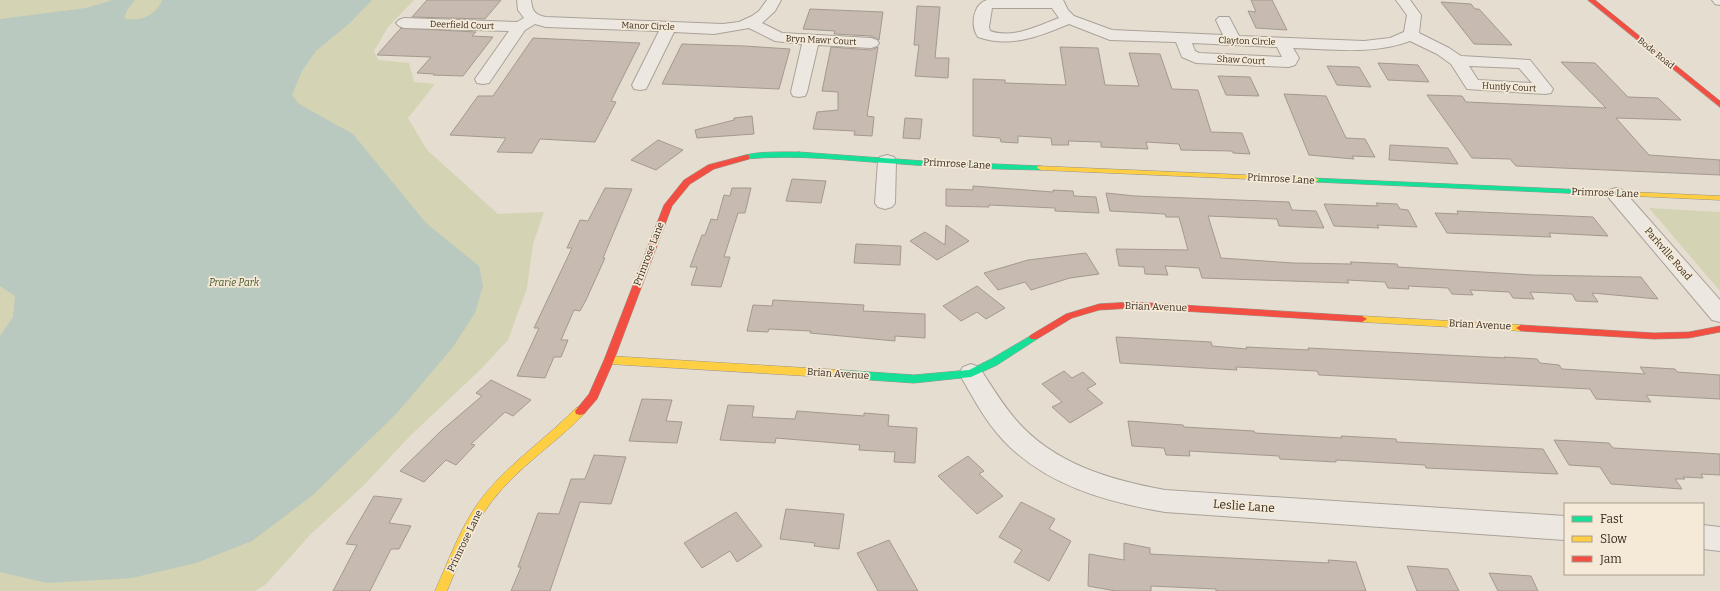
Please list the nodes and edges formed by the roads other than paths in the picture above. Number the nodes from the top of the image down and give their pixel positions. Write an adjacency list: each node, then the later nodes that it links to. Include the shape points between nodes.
1 (524, 0): 9 (street)
2 (774, 0): 10 (street, Manor Circle, via 770,10 763,17)
3 (1403, 0): 12 (street, via 1414,15)
4 (1591, 0): 22 (street, Bode Road)
5 (1056, 2): 6 (street, Clayton Circle, via 1061,12); 6 (street, via 989,4 984,7 981,27 983,34 1004,38 1020,36)
6 (1069, 19): 13 (street, Clayton Circle, via 1110,35)
7 (1224, 20): 15 (street)
8 (404, 23): 9 (street, Deerfield Court)
9 (526, 23): 11 (street, Manor Circle); 19 (street)
10 (751, 23): 11 (street, Manor Circle, via 726,28); 14 (street, Bryn Mawr Court, via 772,35)
11 (669, 27): 20 (street)
12 (1411, 35): 16 (street, Clayton Circle, via 1393,42 1364,46); 18 (street, via 1443,51)
13 (1182, 39): 15 (street, Clayton Circle); 16 (street, Shaw Court, via 1188,54 1196,58 1289,62 1291,58)
14 (811, 40): 17 (street, Bryn Mawr Court); 21 (street)
15 (1233, 40): 16 (street, Clayton Circle)
16 (1282, 42)
17 (871, 43)
18 (1457, 62)
19 (483, 79)
20 (640, 85)
21 (799, 92)
22 (1720, 105)
23 (887, 161): 24 (street, Primrose Lane); 26 (street); 29 (street, Primrose Lane, via 761,154 718,164 690,179 668,205)
24 (1616, 194): 25 (street, Primrose Lane); 27 (street, Parkville Road)
25 (1720, 198)
26 (885, 203)
27 (1720, 314)
28 (1720, 329): 30 (street, Brian Avenue, via 1689,335 1654,336 1141,305 1113,306 1068,316 994,362)
29 (609, 360): 30 (street, Brian Avenue, via 914,378); 34 (street, Primrose Lane, via 587,405 563,429 519,465 488,498 468,532)
30 (971, 373): 31 (street, Leslie Lane, via 1002,421 1027,447 1078,479 1114,491 1165,501)
31 (1564, 528)
32 (1704, 537): 33 (street)
33 (1720, 539)
34 (441, 591)

